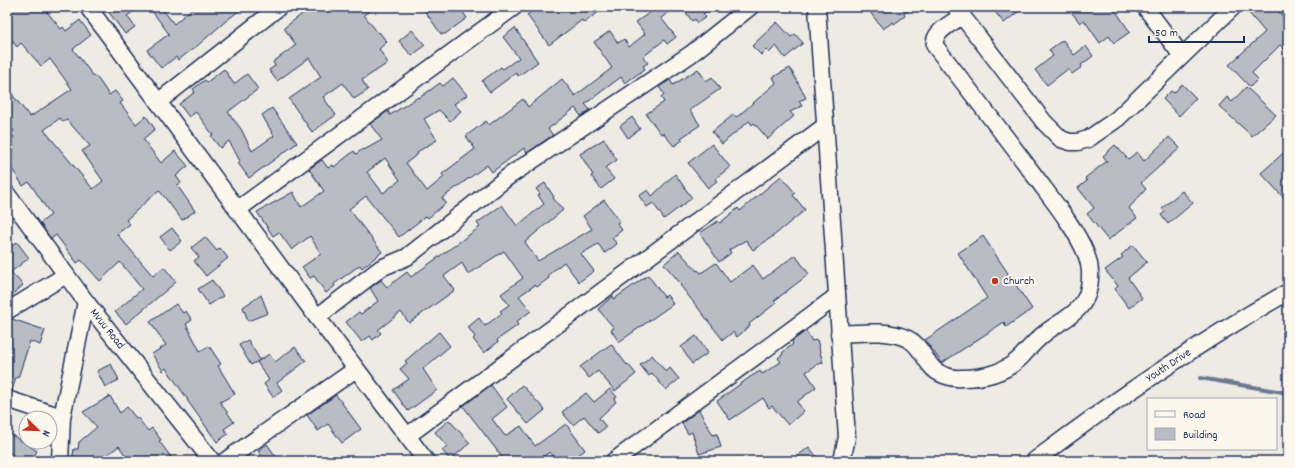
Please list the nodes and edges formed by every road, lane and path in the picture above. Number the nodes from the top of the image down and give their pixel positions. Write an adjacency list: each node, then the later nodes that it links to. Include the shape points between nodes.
1 (88, 7): 10 (street)
2 (279, 7): 10 (street)
3 (514, 7): 13 (street)
4 (750, 7): 19 (street, via 691,54 509,176 407,256 381,268)
5 (817, 7): 11 (street)
6 (1145, 7): 9 (street)
7 (1233, 7): 9 (street)
8 (959, 11): 9 (street, via 1044,122 1061,139 1070,142 1088,139 1101,131); 20 (street, via 936,34 935,46 1059,208 1077,237 1090,267 1087,295 1080,308 1036,341 1021,357 988,376 959,379 943,375 930,366 920,348 895,334)
9 (1182, 56)
10 (158, 102): 13 (street)
11 (825, 126): 16 (street); 24 (street)
12 (7, 194): 14 (street, Mvuu Road)
13 (238, 210): 19 (street)
14 (66, 275): 17 (street, Mvuu Road); 18 (street)
15 (1288, 292): 31 (street, Youth Drive, via 1142,383)
16 (836, 296): 20 (street); 29 (street)
17 (86, 302): 23 (street); 26 (street, Mvuu Road)
18 (7, 311)
19 (317, 317): 21 (street)
20 (839, 334): 30 (street, via 846,437)
21 (356, 368): 24 (street); 27 (street)
22 (7, 398): 23 (street)
23 (62, 417): 25 (street)
24 (407, 436): 28 (street)
25 (60, 461)
26 (212, 461)
27 (225, 461)
28 (426, 461)
29 (614, 461)
30 (842, 461)
31 (1034, 461)

